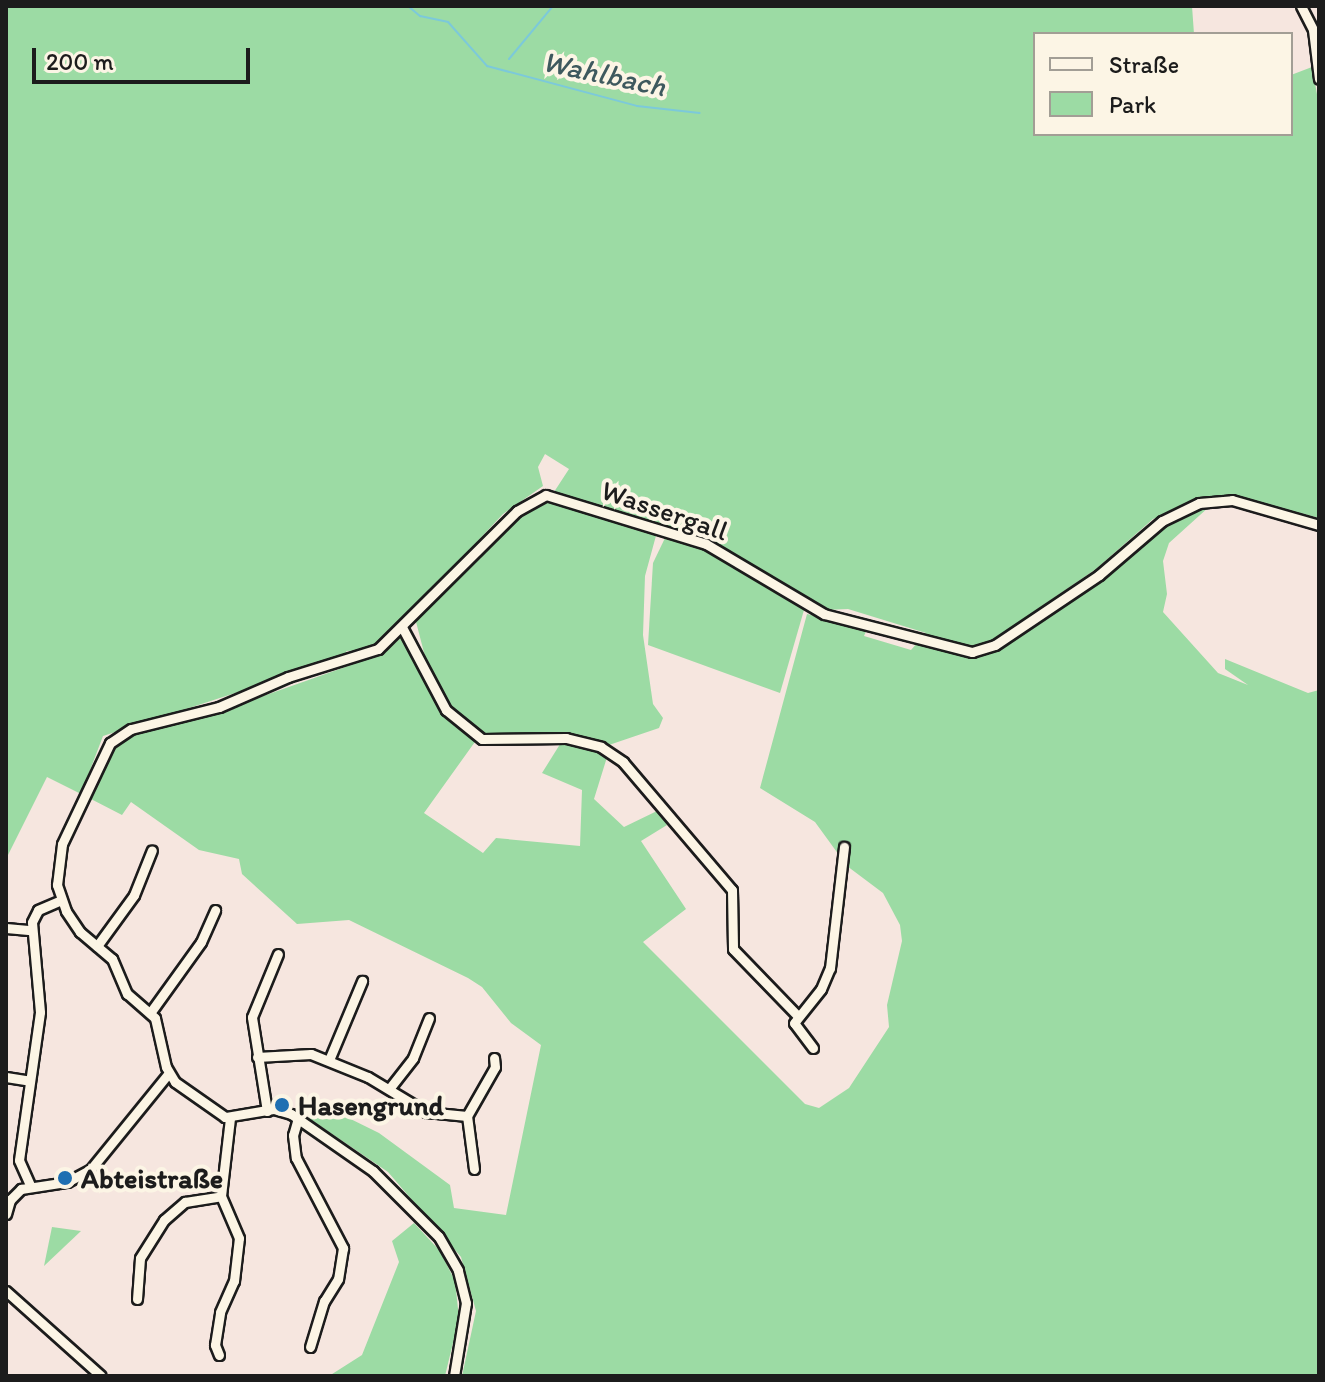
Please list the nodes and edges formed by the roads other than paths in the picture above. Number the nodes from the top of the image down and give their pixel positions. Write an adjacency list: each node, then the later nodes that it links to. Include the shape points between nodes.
1 (1301, 6): 2 (street, via 1313,30)
2 (1319, 79)
3 (1319, 525): 4 (street, Wassergall, via 1232,500 1199,503 1162,521 1099,575 995,645 972,652 824,614 706,544 546,495 517,511)
4 (402, 627): 7 (street, Wassergall, via 378,649 288,677 219,707 123,733 105,750 58,856); 15 (street, via 446,710 482,739 578,740 623,762 732,890 733,949)
5 (844, 847): 15 (street, via 830,968 821,989)
6 (152, 850): 11 (street, via 134,895)
7 (61, 900): 10 (street, via 35,913); 11 (street, via 72,922)
8 (215, 910): 14 (street, via 201,942)
9 (6, 928): 10 (street)
10 (31, 930): 23 (street, via 40,1012)
11 (97, 946): 14 (street, via 116,964 127,994)
12 (278, 954): 18 (street, via 253,1008)
13 (362, 981): 20 (street)
14 (150, 1013): 21 (street, via 158,1025)
15 (798, 1016): 17 (street, via 795,1026)
16 (429, 1018): 24 (street, via 421,1044)
17 (813, 1048)
18 (257, 1057): 20 (street, via 297,1051); 25 (street)
19 (494, 1058): 26 (street, via 495,1067)
20 (329, 1060): 24 (street)
21 (168, 1074): 27 (street); 30 (street, via 83,1175 63,1183)
22 (6, 1077): 23 (street)
23 (30, 1081): 30 (street, via 19,1160)
24 (389, 1089): 26 (street, via 426,1112)
25 (267, 1111): 27 (street); 28 (street, via 283,1110)
26 (467, 1116): 29 (street)
27 (230, 1118): 31 (street)
28 (298, 1118): 35 (street, via 293,1135 296,1158 343,1248 338,1279 324,1301); 38 (street, via 389,1185 447,1249 466,1303)
29 (474, 1169)
30 (30, 1185): 32 (street, via 12,1196)
31 (221, 1196): 34 (street, via 185,1202 164,1220 140,1258); 36 (street, via 239,1238 234,1281 220,1312 215,1345)
32 (6, 1214)
33 (6, 1291): 37 (street)
34 (137, 1299)
35 (310, 1347)
36 (219, 1355)
37 (101, 1376)
38 (454, 1376)

